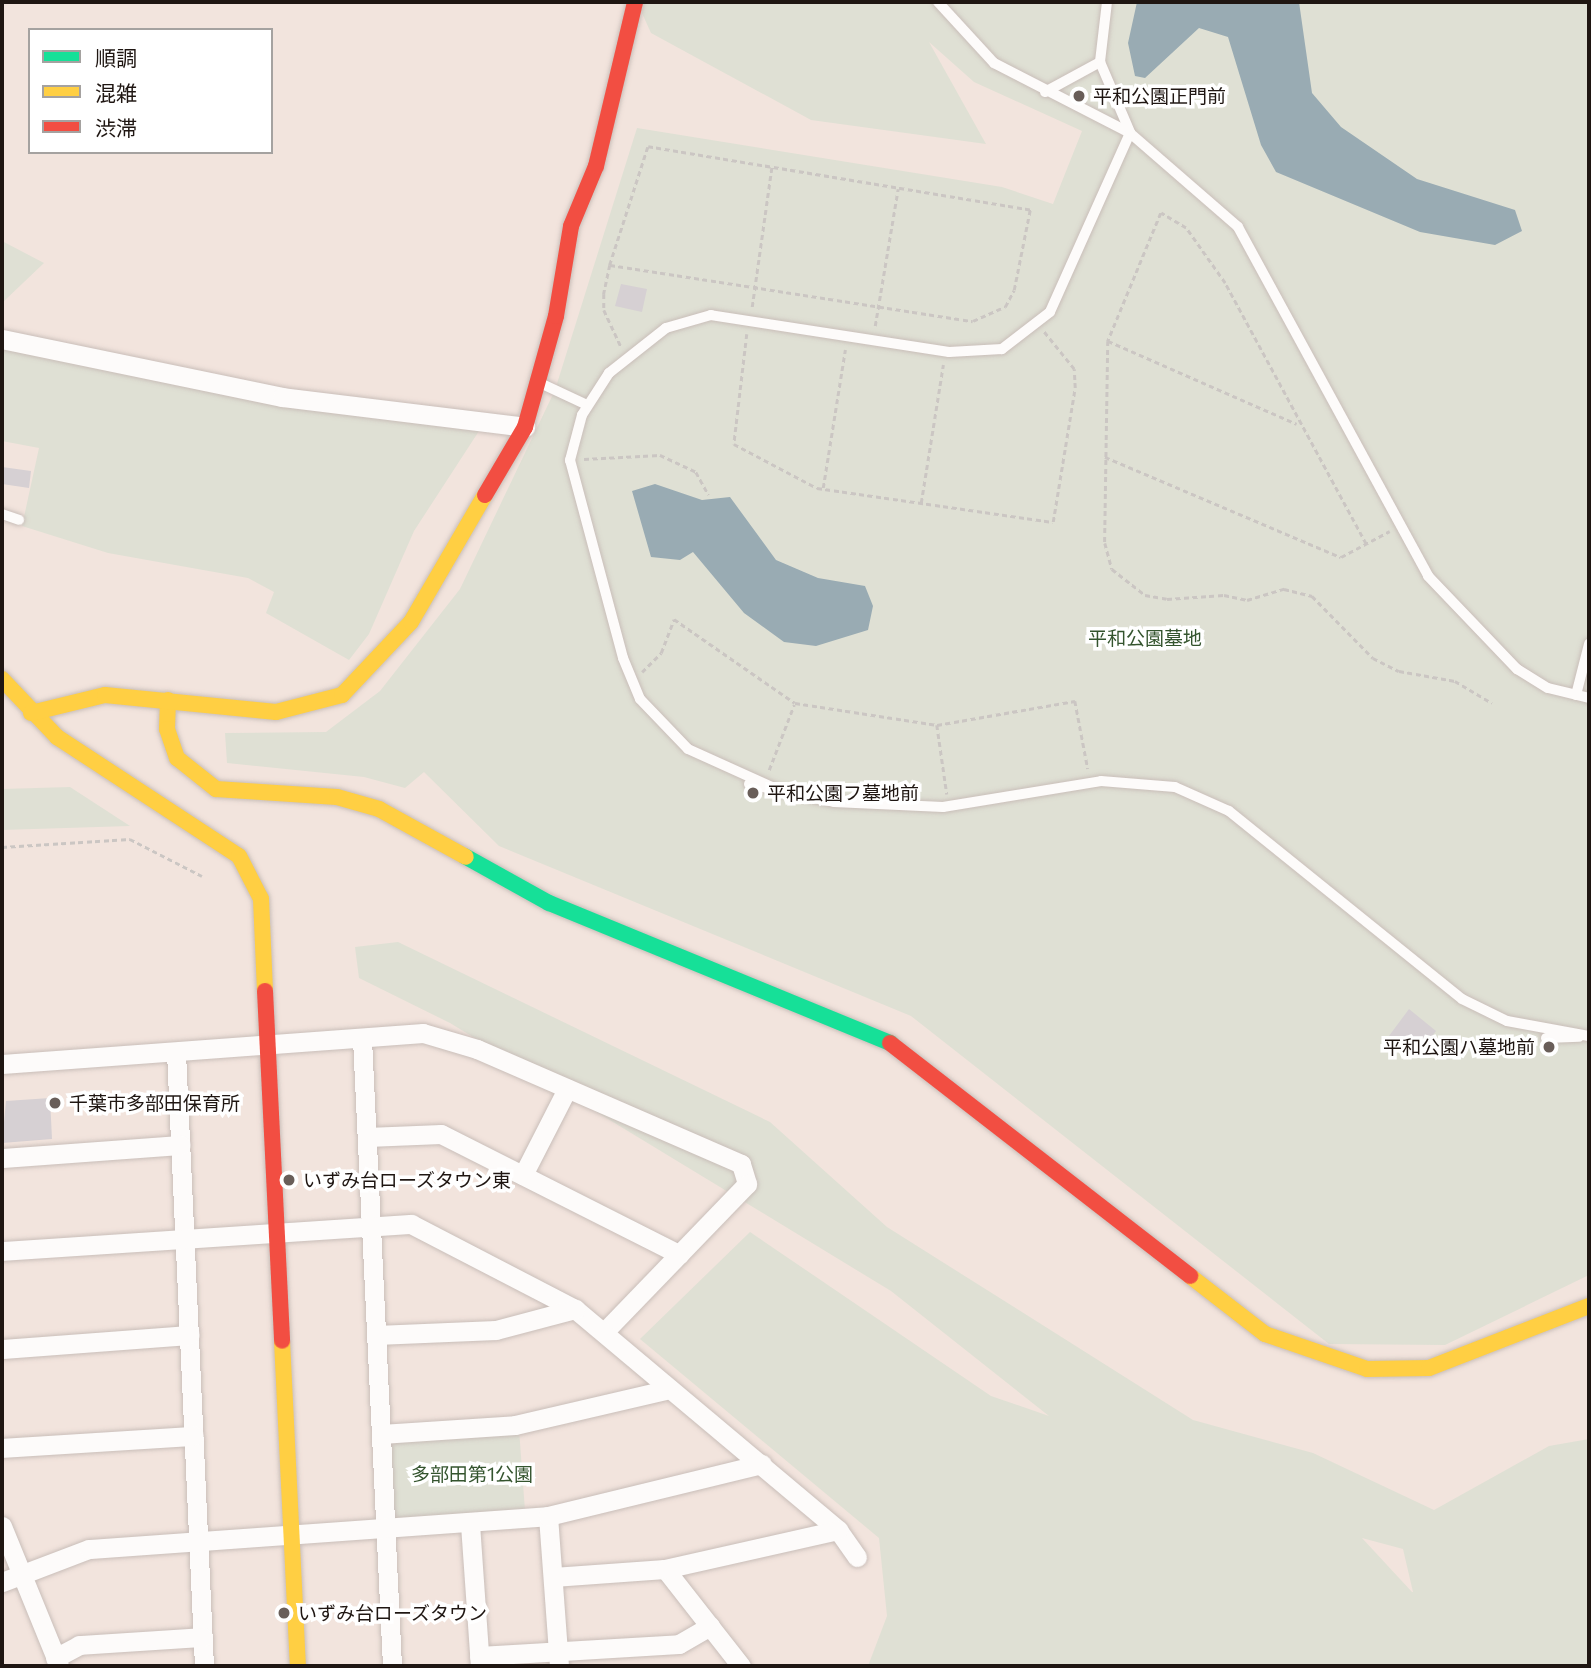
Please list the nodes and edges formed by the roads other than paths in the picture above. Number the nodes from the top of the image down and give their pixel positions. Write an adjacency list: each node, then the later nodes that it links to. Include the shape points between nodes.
1 (635, 2): 8 (street, via 611,114 571,226)
2 (938, 2): 5 (lane, via 972,46)
3 (1107, 2): 4 (lane)
4 (1100, 62): 5 (lane); 6 (lane)
5 (1045, 92): 6 (lane)
6 (1130, 133): 9 (lane, via 1039,327 988,353 946,352 750,320 689,319 626,355); 15 (lane, via 1238,227 1399,526 1447,600 1517,669)
7 (2, 339): 10 (street, via 282,397)
8 (540, 383): 9 (lane); 10 (street)
9 (587, 405): 19 (lane, via 570,460 630,678 668,734)
10 (525, 427): 17 (street, via 411,622 342,695 276,712)
11 (2, 514): 12 (lane)
12 (19, 520)
13 (1589, 644): 15 (lane)
14 (2, 678): 18 (street)
15 (1576, 695): 16 (lane)
16 (1589, 698)
17 (168, 700): 18 (street, via 105,695); 36 (street, via 167,729 177,758 216,789 337,797 379,809 549,903 894,1045 1265,1334 1367,1369 1429,1368)
18 (31, 713): 23 (street, via 57,737 239,856 261,900)
19 (739, 773): 20 (lane); 20 (lane, via 768,793)
20 (781, 790): 21 (lane, via 861,805 949,806 1091,783 1175,787 1229,811 1433,979 1487,1012 1548,1038)
21 (1586, 1036)
22 (362, 1039): 23 (street); 26 (street, via 423,1033); 27 (street)
23 (271, 1048): 24 (street); 32 (street)
24 (176, 1052): 25 (street); 28 (street)
25 (2, 1063)
26 (567, 1089): 30 (street); 35 (street, via 746,1170 747,1184)
27 (367, 1137): 30 (street, via 441,1134); 31 (street)
28 (181, 1145): 29 (street); 33 (street)
29 (2, 1157)
30 (523, 1175): 35 (street)
31 (371, 1226): 32 (street); 37 (street, via 411,1224); 40 (street)
32 (280, 1232): 33 (street); 52 (street)
33 (185, 1237): 34 (street); 39 (street)
34 (2, 1251)
35 (680, 1254): 38 (street)
36 (1589, 1306)
37 (575, 1309): 38 (street); 40 (street, via 496,1330)
38 (604, 1332): 42 (street)
39 (189, 1335): 41 (street); 44 (street)
40 (376, 1335): 43 (street)
41 (2, 1349)
42 (670, 1389): 43 (street, via 516,1424); 46 (street)
43 (381, 1434): 50 (street)
44 (194, 1436): 45 (street); 53 (street)
45 (2, 1448)
46 (762, 1464): 47 (street); 51 (street)
47 (548, 1516): 48 (street); 57 (street)
48 (470, 1524): 50 (street); 62 (street)
49 (2, 1526): 56 (street)
50 (385, 1530): 52 (street); 66 (street)
51 (838, 1530): 54 (street); 55 (street)
52 (289, 1533): 53 (street); 65 (street)
53 (199, 1540): 56 (street, via 89,1549); 60 (street)
54 (857, 1557)
55 (665, 1569): 57 (street); 59 (street)
56 (22, 1573): 58 (street); 63 (street)
57 (553, 1577): 61 (street)
58 (2, 1582)
59 (710, 1626): 61 (street, via 679,1644); 67 (street)
60 (203, 1637): 63 (street, via 79,1645); 64 (street)
61 (559, 1660): 62 (street)
62 (479, 1661)
63 (57, 1662)
64 (204, 1666)
65 (298, 1666)
66 (392, 1666)
67 (741, 1666)

